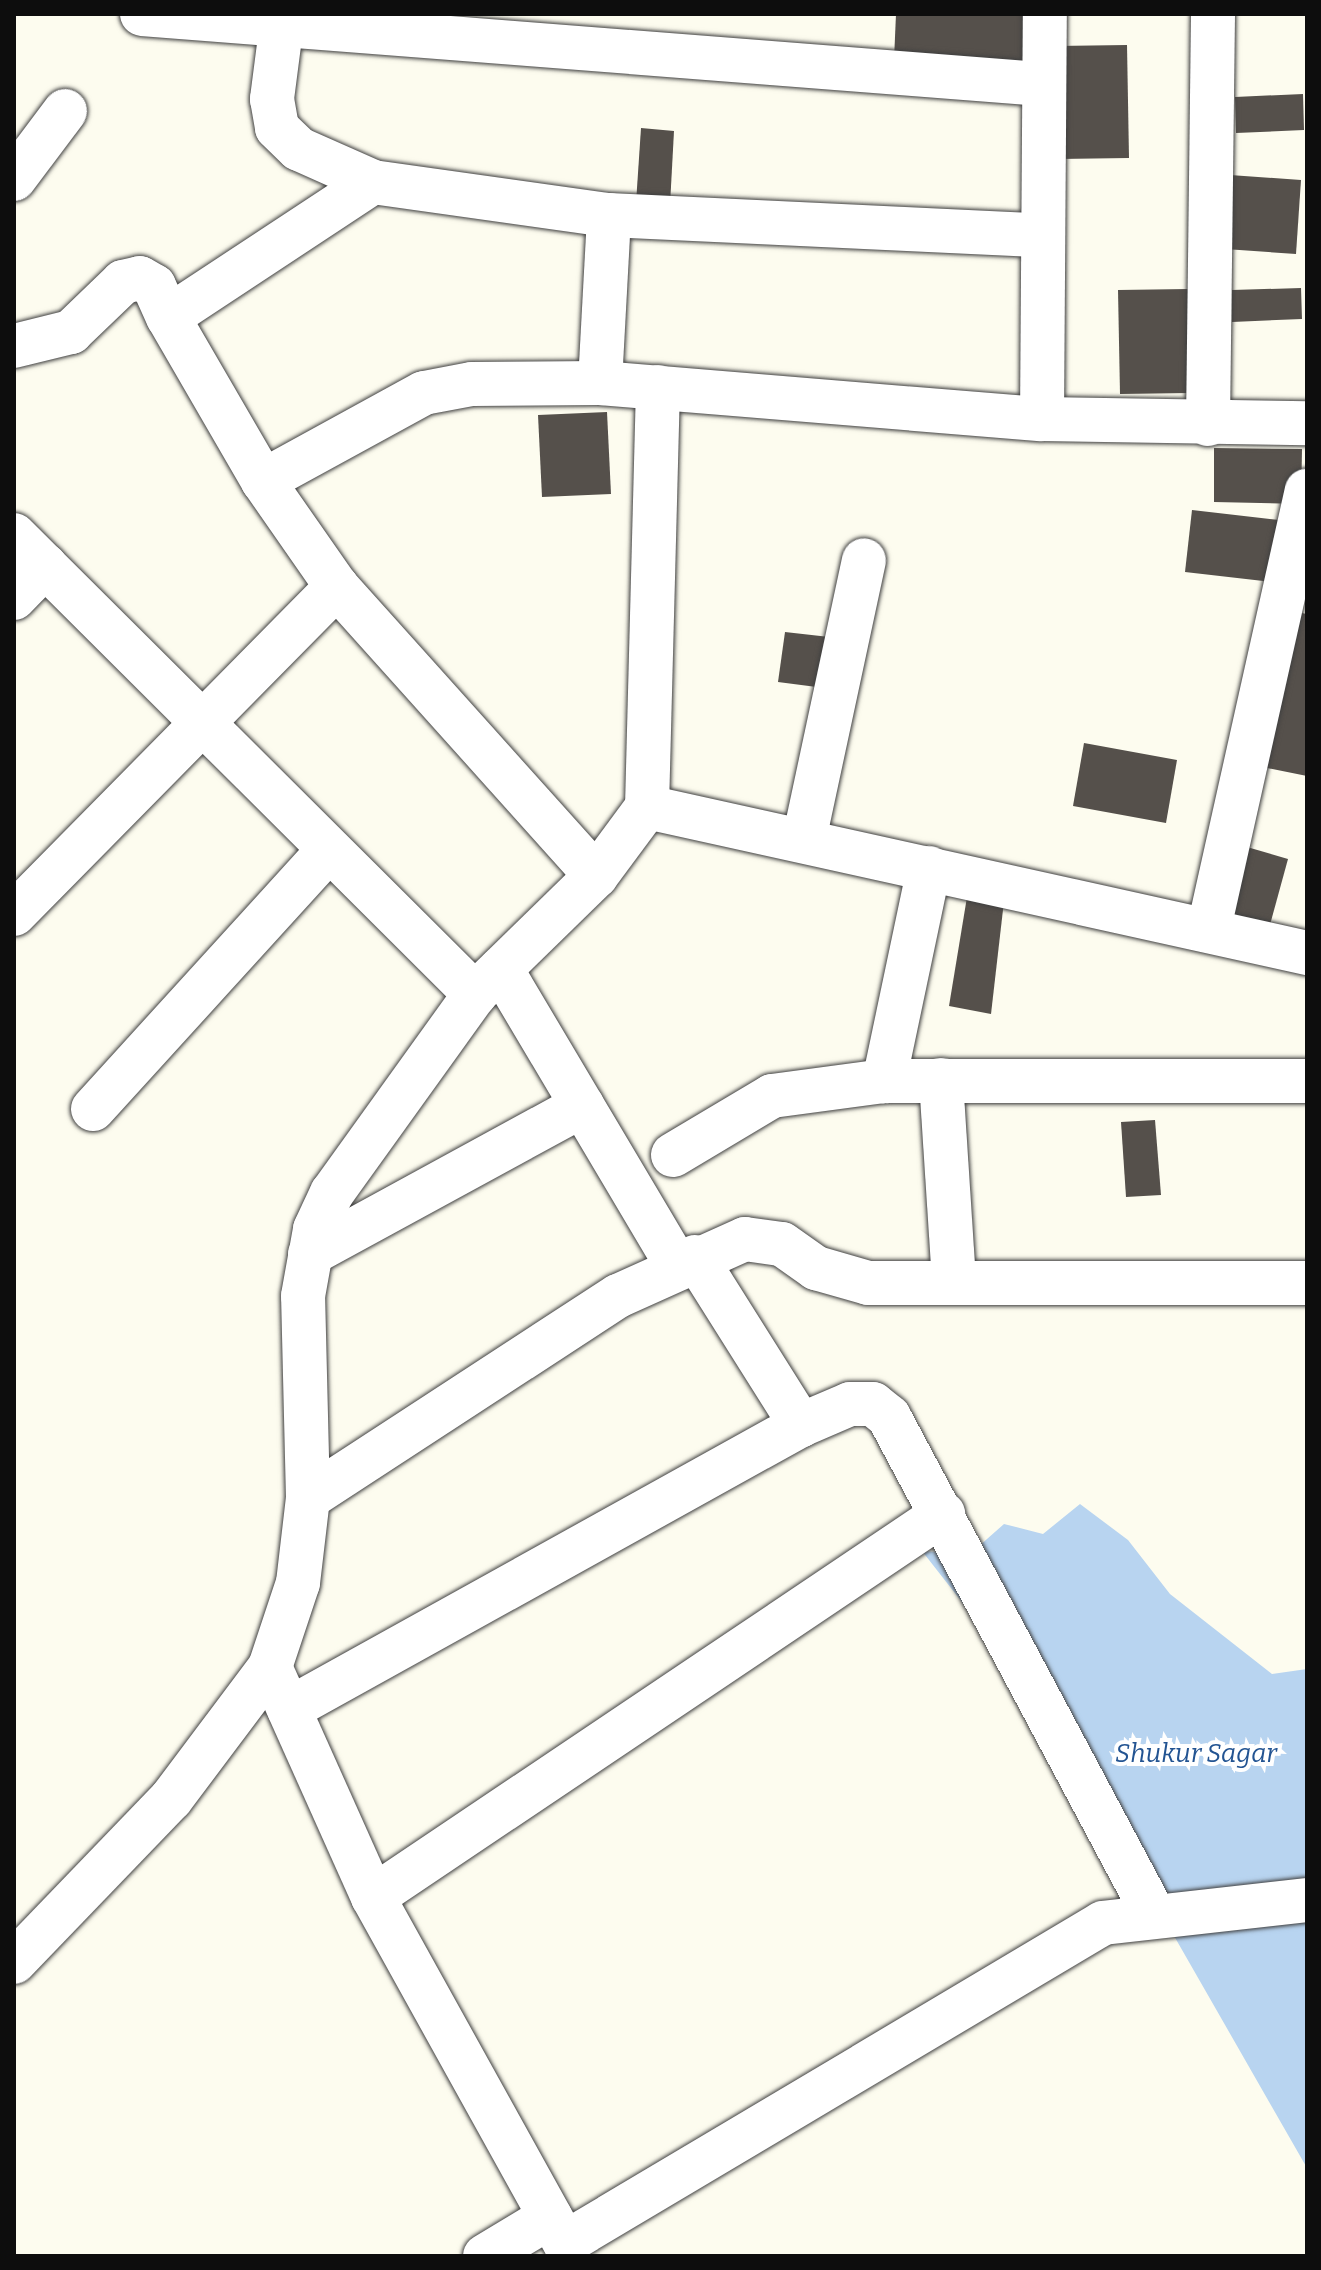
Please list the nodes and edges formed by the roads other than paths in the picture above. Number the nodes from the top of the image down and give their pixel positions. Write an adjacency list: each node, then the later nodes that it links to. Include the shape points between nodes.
1 (142, 14): 4 (street)
2 (1045, 14): 5 (street)
3 (1213, 14): 17 (street)
4 (282, 20): 5 (street); 8 (street, via 272,99 277,128 299,149)
5 (1042, 84): 10 (street)
6 (65, 111): 7 (street)
7 (14, 179)
8 (373, 182): 9 (street); 11 (street)
9 (609, 215): 10 (street); 13 (street)
10 (1041, 235): 15 (street)
11 (168, 317): 12 (street, via 154,286 140,278 123,282 71,332); 18 (street)
12 (14, 346)
13 (600, 383): 14 (street); 18 (street, via 472,384 424,393)
14 (658, 387): 15 (street); 27 (street)
15 (1042, 419): 17 (street)
16 (1307, 423): 17 (street)
17 (1208, 424)
18 (263, 481): 24 (street)
19 (1307, 491): 23 (street)
20 (14, 535): 22 (street)
21 (864, 560): 28 (street)
22 (45, 566): 25 (street); 26 (street)
23 (1298, 576): 33 (street)
24 (337, 587): 26 (street); 31 (street)
25 (14, 598)
26 (202, 720): 29 (street); 32 (street)
27 (647, 807): 28 (street); 31 (street)
28 (804, 840): 30 (street)
29 (327, 852): 35 (street); 40 (street)
30 (929, 868): 33 (street); 37 (street)
31 (596, 876): 35 (street)
32 (14, 914)
33 (1209, 928): 34 (street)
34 (1307, 953)
35 (488, 981): 39 (street); 42 (street, via 332,1193)
36 (941, 1080): 37 (street); 38 (street); 44 (street)
37 (884, 1081): 41 (street, via 772,1096)
38 (1307, 1081)
39 (582, 1106): 42 (street); 43 (street)
40 (93, 1109)
41 (673, 1155)
42 (310, 1254): 47 (street, via 303,1296)
43 (686, 1261): 44 (street, via 745,1239 782,1244 816,1268 868,1283); 46 (street); 47 (street, via 618,1296)
44 (954, 1281): 45 (street)
45 (1307, 1283)
46 (801, 1425): 48 (street, via 850,1404 873,1404 889,1417); 50 (street)
47 (308, 1498): 49 (street, via 298,1583)
48 (943, 1514): 51 (street); 53 (street)
49 (270, 1667): 50 (street); 54 (street, via 171,1799)
50 (289, 1709): 51 (street)
51 (373, 1897): 55 (street)
52 (1307, 1900): 53 (street)
53 (1154, 1915): 55 (street, via 1103,1923)
54 (14, 1962)
55 (562, 2239): 56 (street)
56 (485, 2256)

